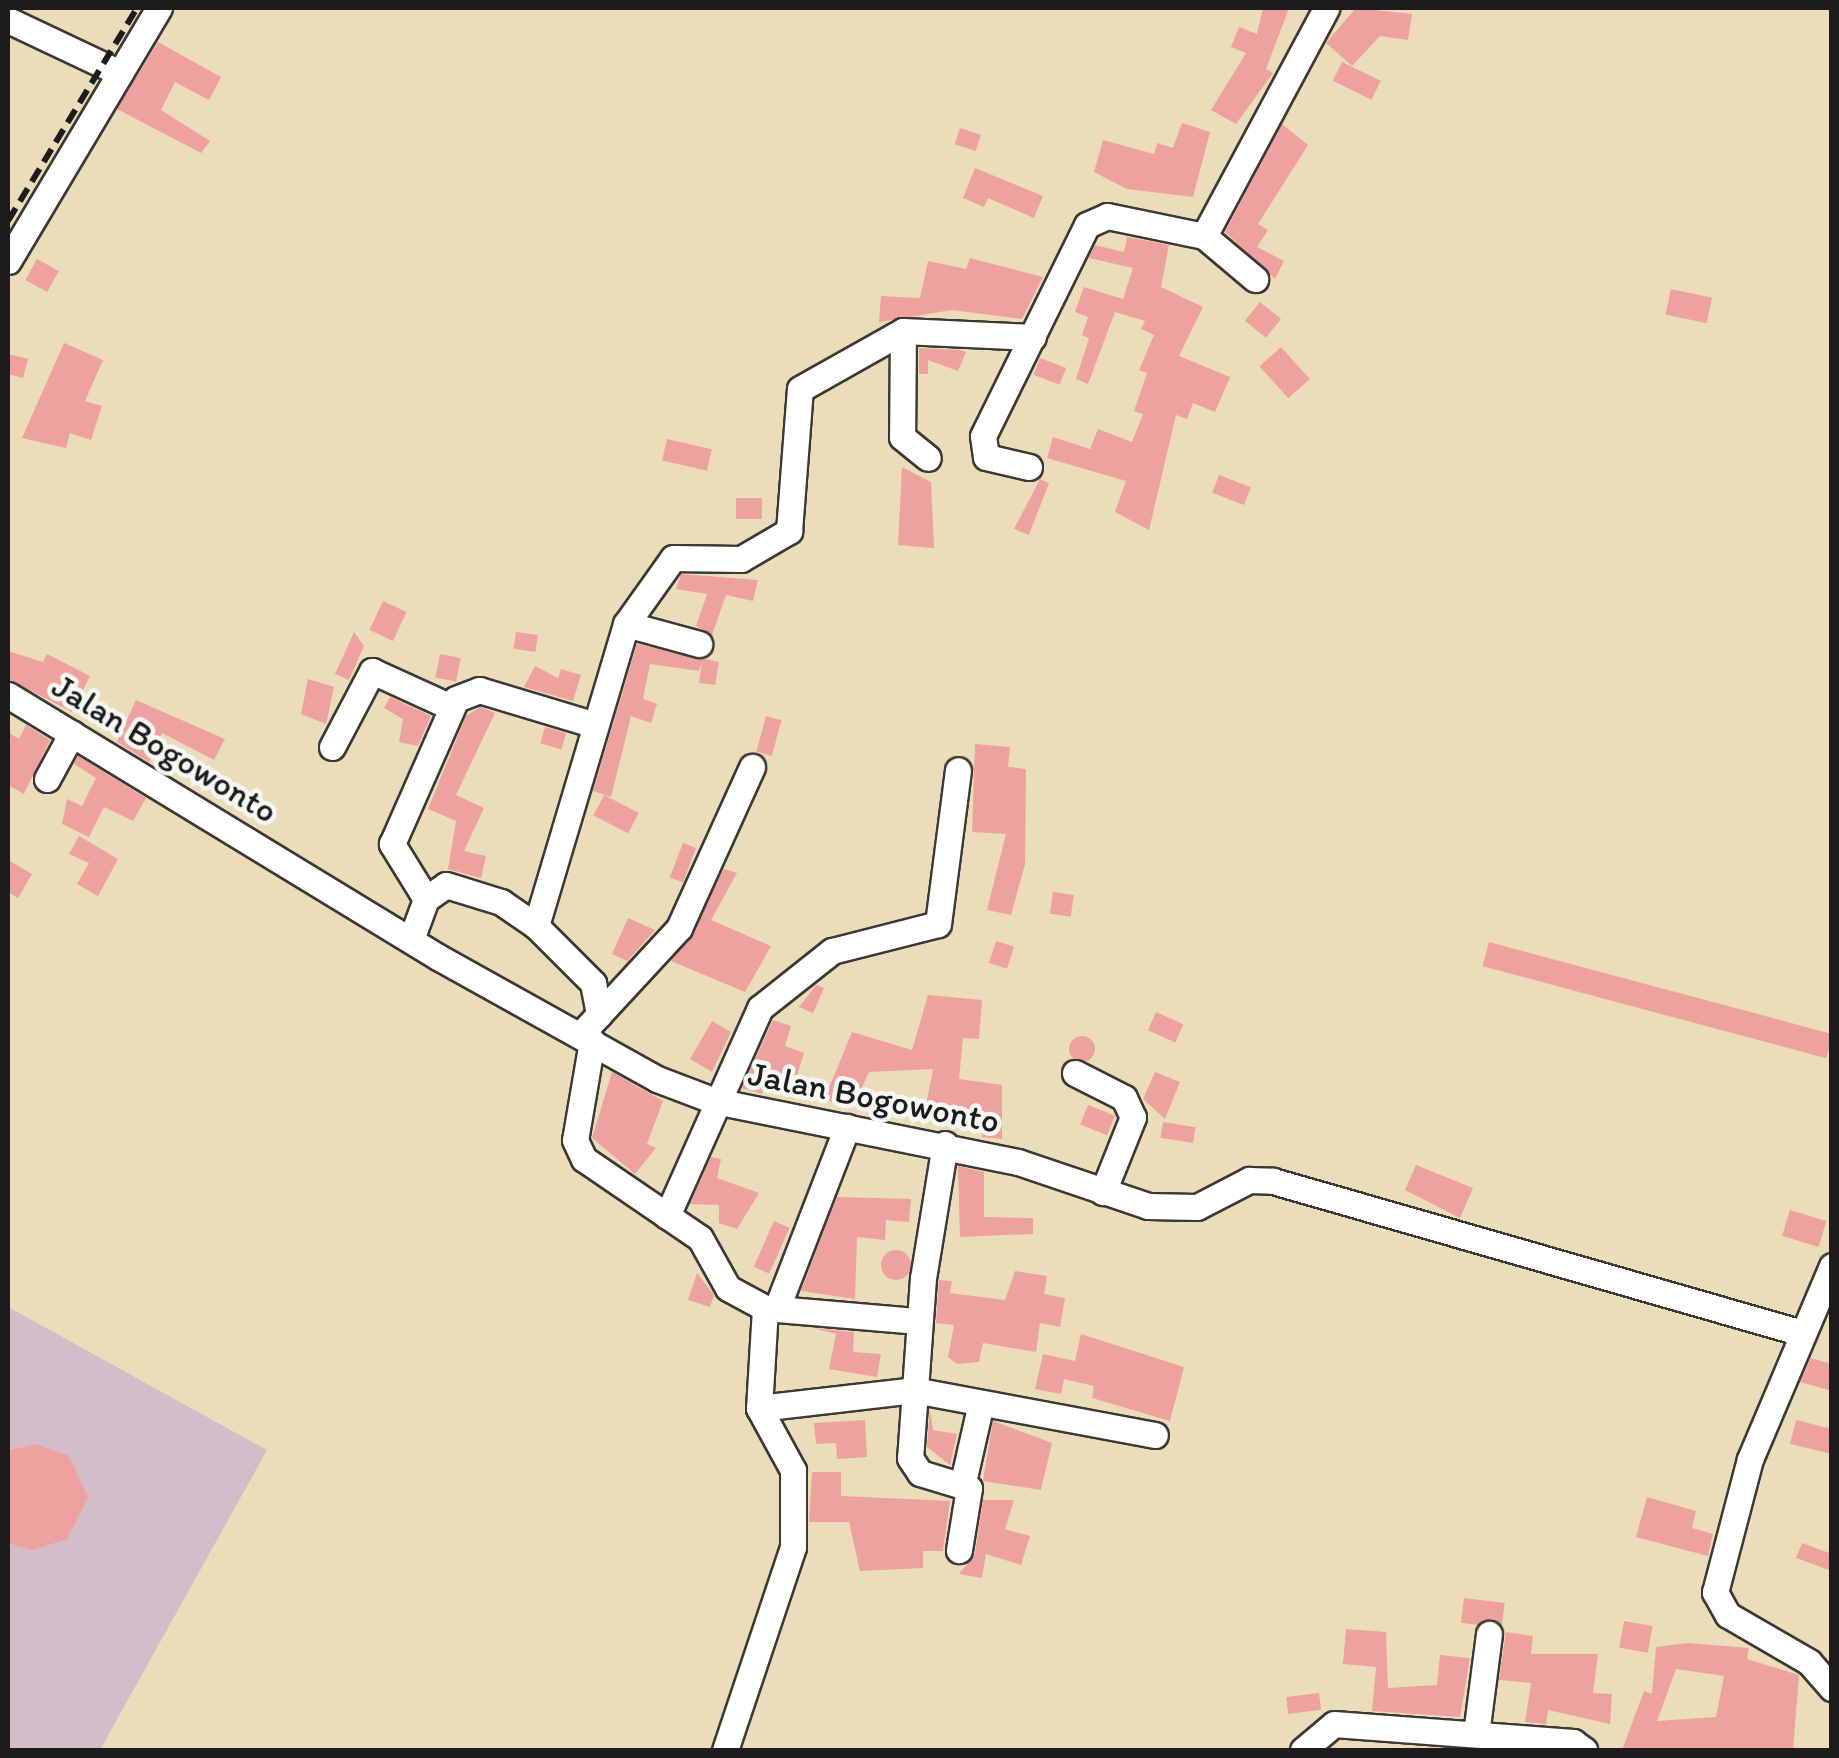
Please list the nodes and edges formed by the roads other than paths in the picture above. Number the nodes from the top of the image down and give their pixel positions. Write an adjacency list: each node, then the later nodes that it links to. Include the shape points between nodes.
1 (159, 8): 4 (street)
2 (1326, 8): 5 (street)
3 (8, 20): 4 (street)
4 (120, 73): 6 (street)
5 (1204, 236): 7 (street); 9 (street, via 1096,218)
6 (8, 261)
7 (1255, 279)
8 (903, 332): 9 (street); 10 (street, via 902,437); 12 (street, via 800,389 789,531 741,559 673,558)
9 (1033, 337): 11 (street, via 982,436 986,456)
10 (928, 458)
11 (1029, 467)
12 (626, 624): 13 (street); 16 (street)
13 (700, 644)
14 (8, 694): 17 (street, Jalan Bogowonto)
15 (451, 707): 16 (street, via 478,690); 18 (street, via 372,671); 22 (street, via 392,844)
16 (592, 724): 23 (street)
17 (72, 733): 21 (street); 24 (street, Jalan Bogowonto)
18 (332, 747)
19 (752, 767): 25 (street, via 678,928)
20 (958, 770): 28 (street, via 938,924 832,951 750,1019)
21 (47, 778)
22 (426, 899): 23 (street, via 436,886 462,886); 24 (street)
23 (536, 926): 25 (street, via 594,984)
24 (412, 937): 26 (street, Jalan Bogowonto)
25 (599, 1014): 26 (street)
26 (586, 1038): 28 (street, Jalan Bogowonto); 32 (street, via 574,1140 603,1180)
27 (1075, 1073): 31 (street, via 1124,1098 1132,1117)
28 (715, 1101): 29 (street, Jalan Bogowonto); 32 (street)
29 (848, 1127): 30 (street, Jalan Bogowonto); 34 (street)
30 (945, 1144): 31 (street, Jalan Bogowonto); 35 (street)
31 (1103, 1192): 36 (street, Jalan Bogowonto, via 1182,1209 1249,1180 1272,1181)
32 (667, 1216): 34 (street, via 700,1238 728,1288)
33 (1832, 1266): 36 (street)
34 (772, 1307): 35 (street); 39 (street)
35 (918, 1321): 37 (street)
36 (1802, 1333): 44 (street, via 1750,1459 1716,1592 1728,1614 1809,1662)
37 (914, 1390): 38 (street); 39 (street); 41 (street, via 914,1468)
38 (981, 1403): 40 (street); 41 (street)
39 (759, 1408): 46 (street, via 793,1470 794,1547)
40 (1155, 1435)
41 (963, 1482): 42 (street, via 970,1493)
42 (959, 1550)
43 (1489, 1634): 45 (street)
44 (1832, 1688)
45 (1476, 1734): 47 (street, via 1323,1730); 48 (street, via 1572,1742)
46 (725, 1750)
47 (1303, 1750)
48 (1584, 1750)

